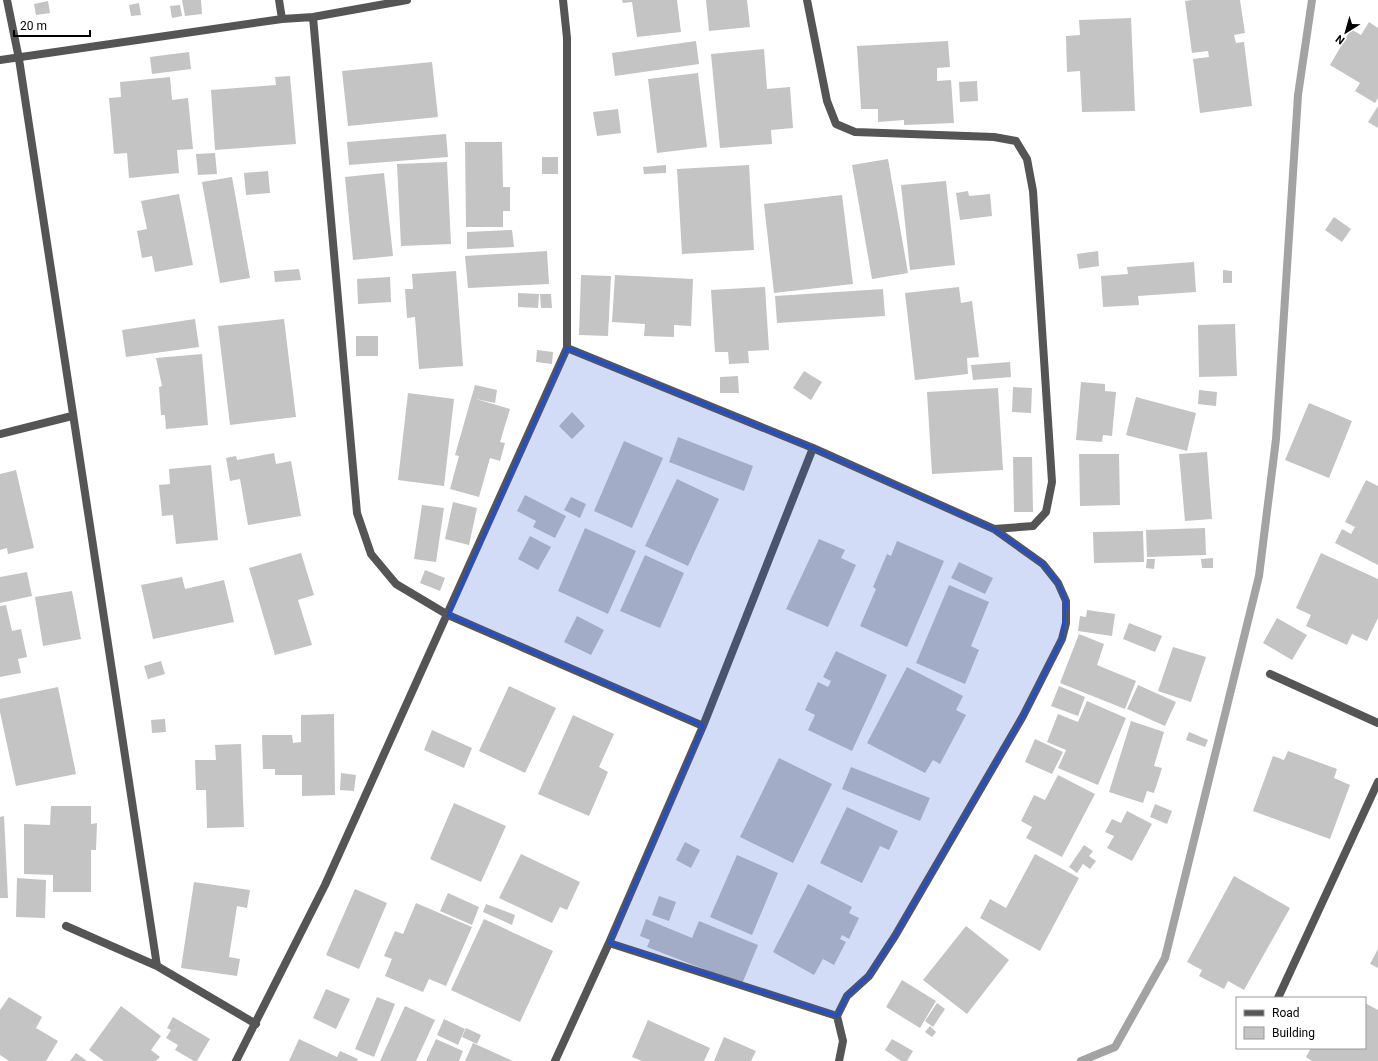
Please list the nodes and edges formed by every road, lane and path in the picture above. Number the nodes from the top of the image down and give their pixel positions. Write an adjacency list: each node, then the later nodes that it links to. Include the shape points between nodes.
1 (7, 0): 8 (street)
2 (279, 0): 7 (street)
3 (407, 0): 6 (street)
4 (563, 0): 10 (street, via 568,38)
5 (808, 0): 14 (street, via 827,101 836,124 855,132 994,137 1016,141 1027,159 1033,191 1052,482 1046,512 1033,526)
6 (312, 17): 7 (street); 15 (street, via 357,513 371,554 396,584)
7 (282, 19): 8 (street)
8 (19, 59): 9 (street); 11 (street)
9 (0, 60)
10 (567, 348): 13 (street); 15 (street)
11 (72, 416): 12 (street); 22 (street)
12 (0, 434)
13 (813, 448): 14 (street); 18 (street)
14 (994, 528): 24 (street, via 1042,564 1058,583 1066,601 1066,623 1062,639 1023,716 895,936 869,976 847,996)
15 (448, 615): 18 (street); 25 (street, via 326,886)
16 (1270, 674): 17 (street)
17 (1378, 723)
18 (702, 726): 21 (street)
19 (1378, 782): 23 (street)
20 (66, 926): 22 (street)
21 (609, 943): 24 (street); 27 (street)
22 (157, 966): 25 (street)
23 (1278, 997)
24 (837, 1016): 28 (street, via 843,1041)
25 (256, 1024): 26 (street)
26 (236, 1061)
27 (555, 1061)
28 (839, 1061)

